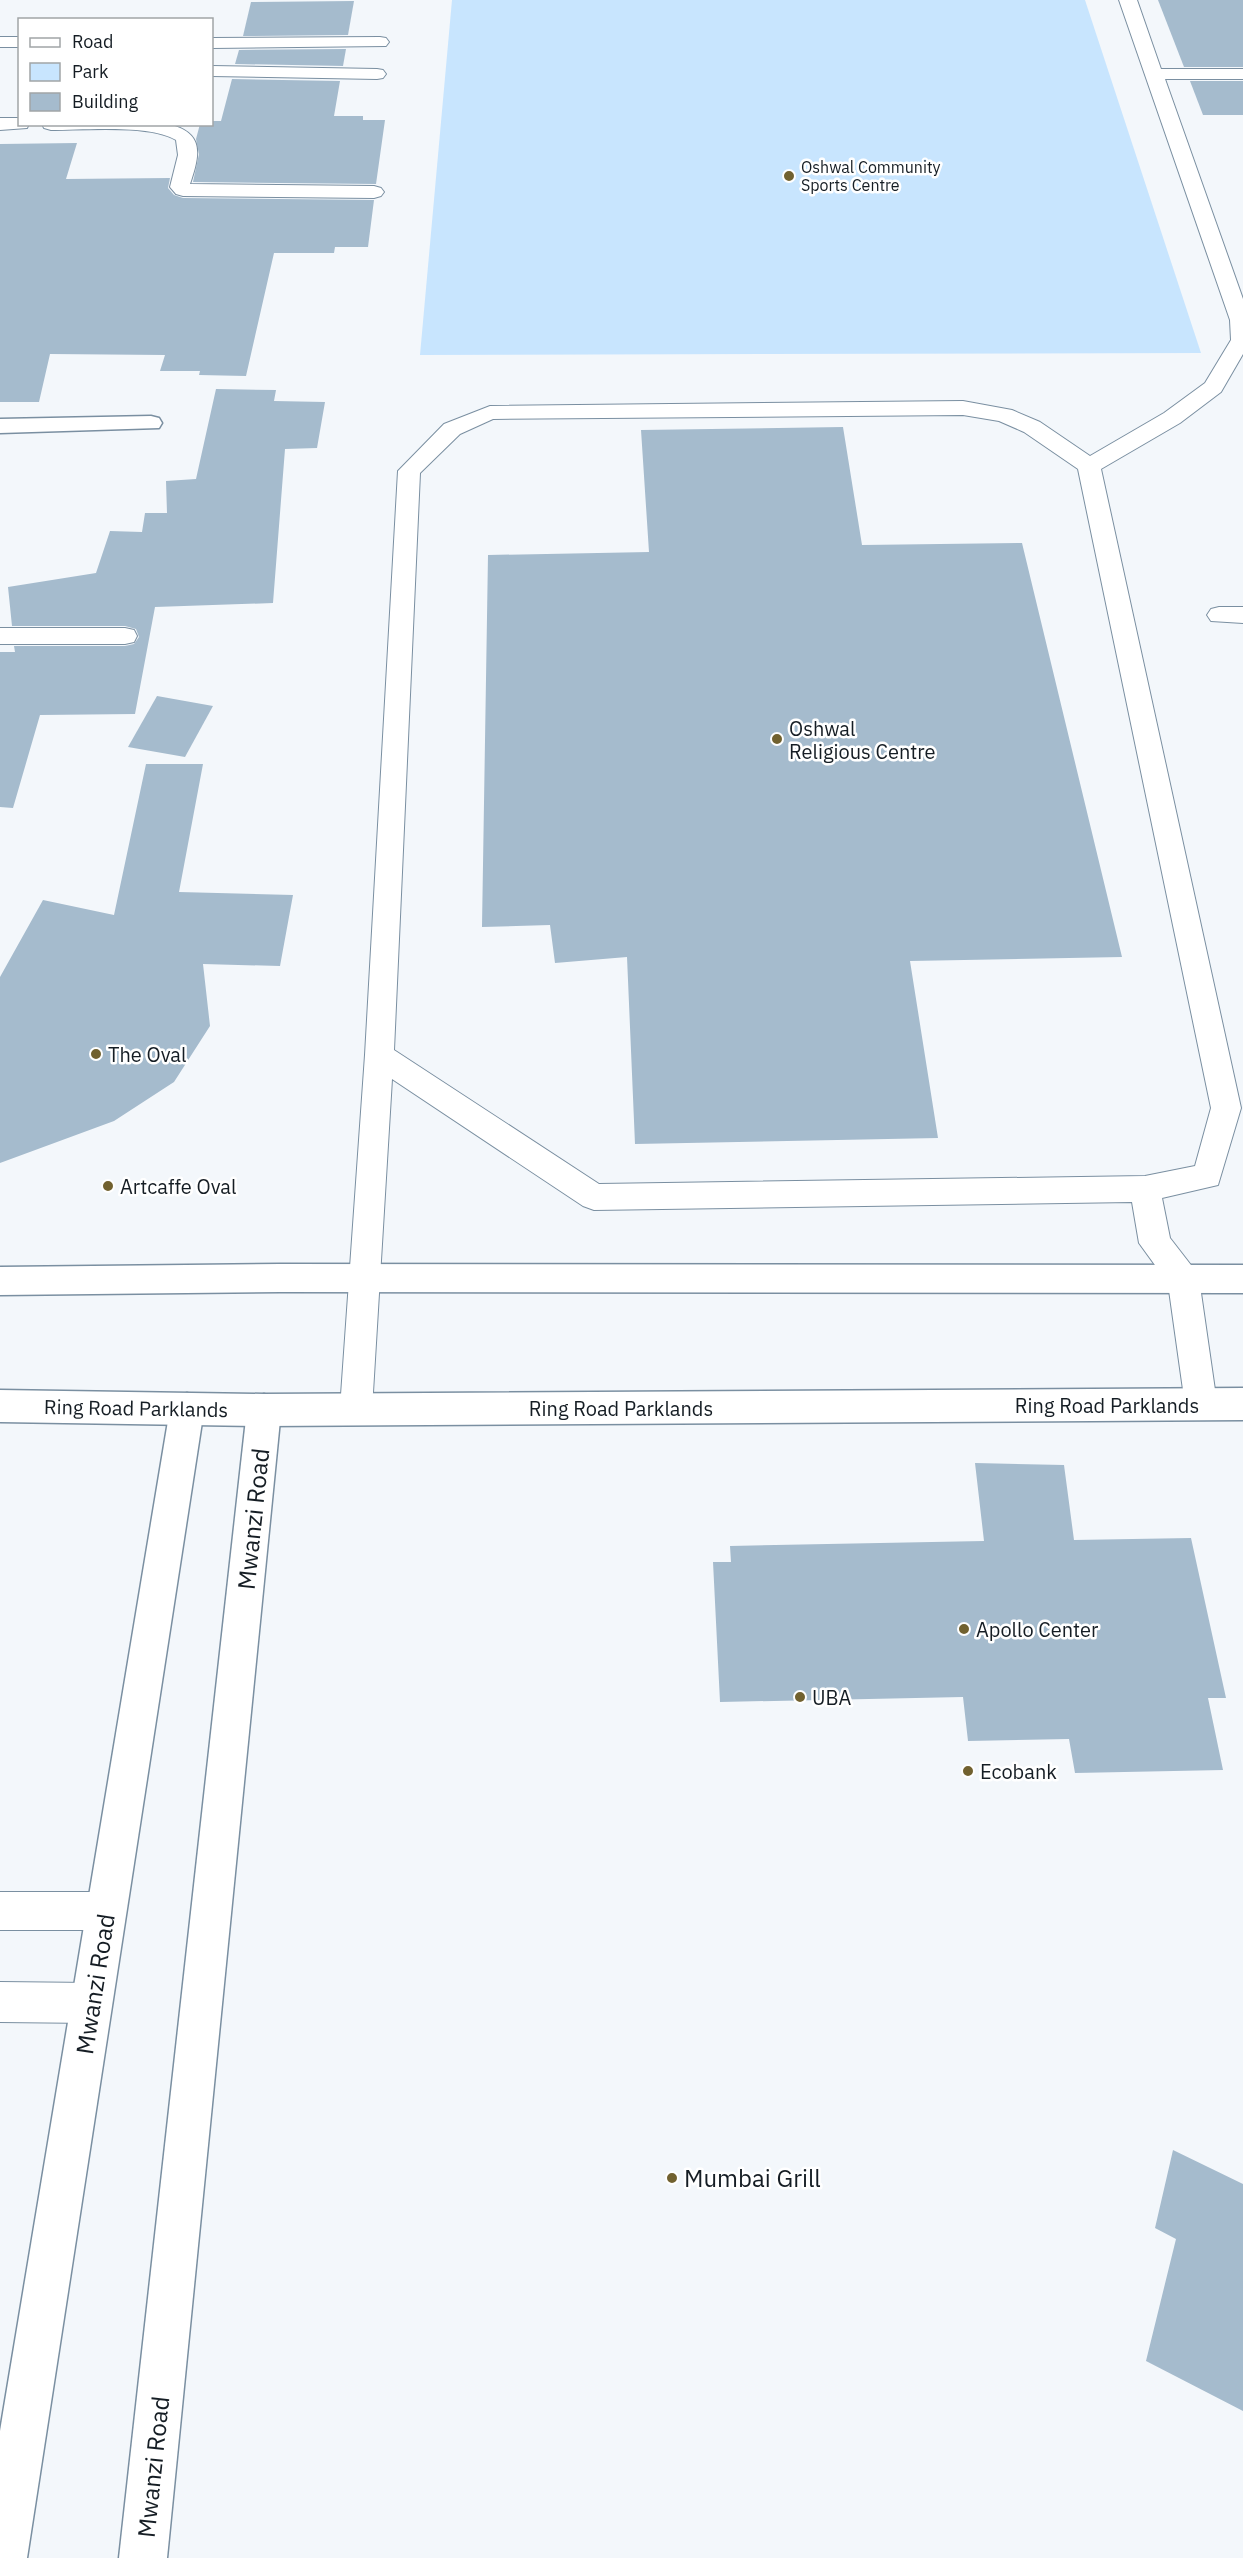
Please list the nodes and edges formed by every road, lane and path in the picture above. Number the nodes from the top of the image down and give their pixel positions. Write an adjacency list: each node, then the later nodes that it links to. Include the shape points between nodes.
1 (1128, 0): 10 (lane)
2 (0, 42): 3 (lane)
3 (18, 42)
4 (380, 42): 5 (lane)
5 (213, 43)
6 (18, 56): 7 (lane)
7 (0, 57)
8 (213, 71): 9 (lane)
9 (378, 74)
10 (1154, 74): 11 (lane); 16 (lane, via 1240,320)
11 (1243, 74)
12 (0, 124): 13 (lane)
13 (18, 124)
14 (122, 126): 15 (lane, via 158,127 179,133 187,144 180,187 183,189)
15 (374, 192)
16 (1242, 340): 19 (lane, via 1213,387 1172,418)
17 (151, 423): 18 (street)
18 (0, 426)
19 (1089, 466): 24 (lane, via 1032,427 1004,415 963,408 490,413 452,429 409,471); 25 (lane, via 1226,1108 1207,1176)
20 (1219, 615): 21 (lane)
21 (1243, 615)
22 (0, 636): 23 (lane)
23 (125, 636)
24 (379, 1055): 25 (lane, via 594,1197); 26 (lane)
25 (1145, 1189): 27 (lane, via 1155,1243)
26 (364, 1278): 27 (street); 29 (street); 34 (lane)
27 (1183, 1279): 28 (street); 30 (lane)
28 (1243, 1279)
29 (0, 1281)
30 (1201, 1404): 31 (street, Ring Road Parklands); 34 (street, Ring Road Parklands)
31 (1243, 1404)
32 (0, 1406): 33 (street, Ring Road Parklands)
33 (187, 1409): 35 (street, Ring Road Parklands); 37 (street, Mwanzi Road)
34 (356, 1409): 35 (street, Ring Road Parklands)
35 (264, 1410): 41 (street, Mwanzi Road)
36 (0, 1911): 37 (lane)
37 (106, 1911): 39 (street, Mwanzi Road)
38 (0, 2002): 39 (lane)
39 (92, 2003): 40 (street, Mwanzi Road)
40 (3, 2558)
41 (143, 2558)

